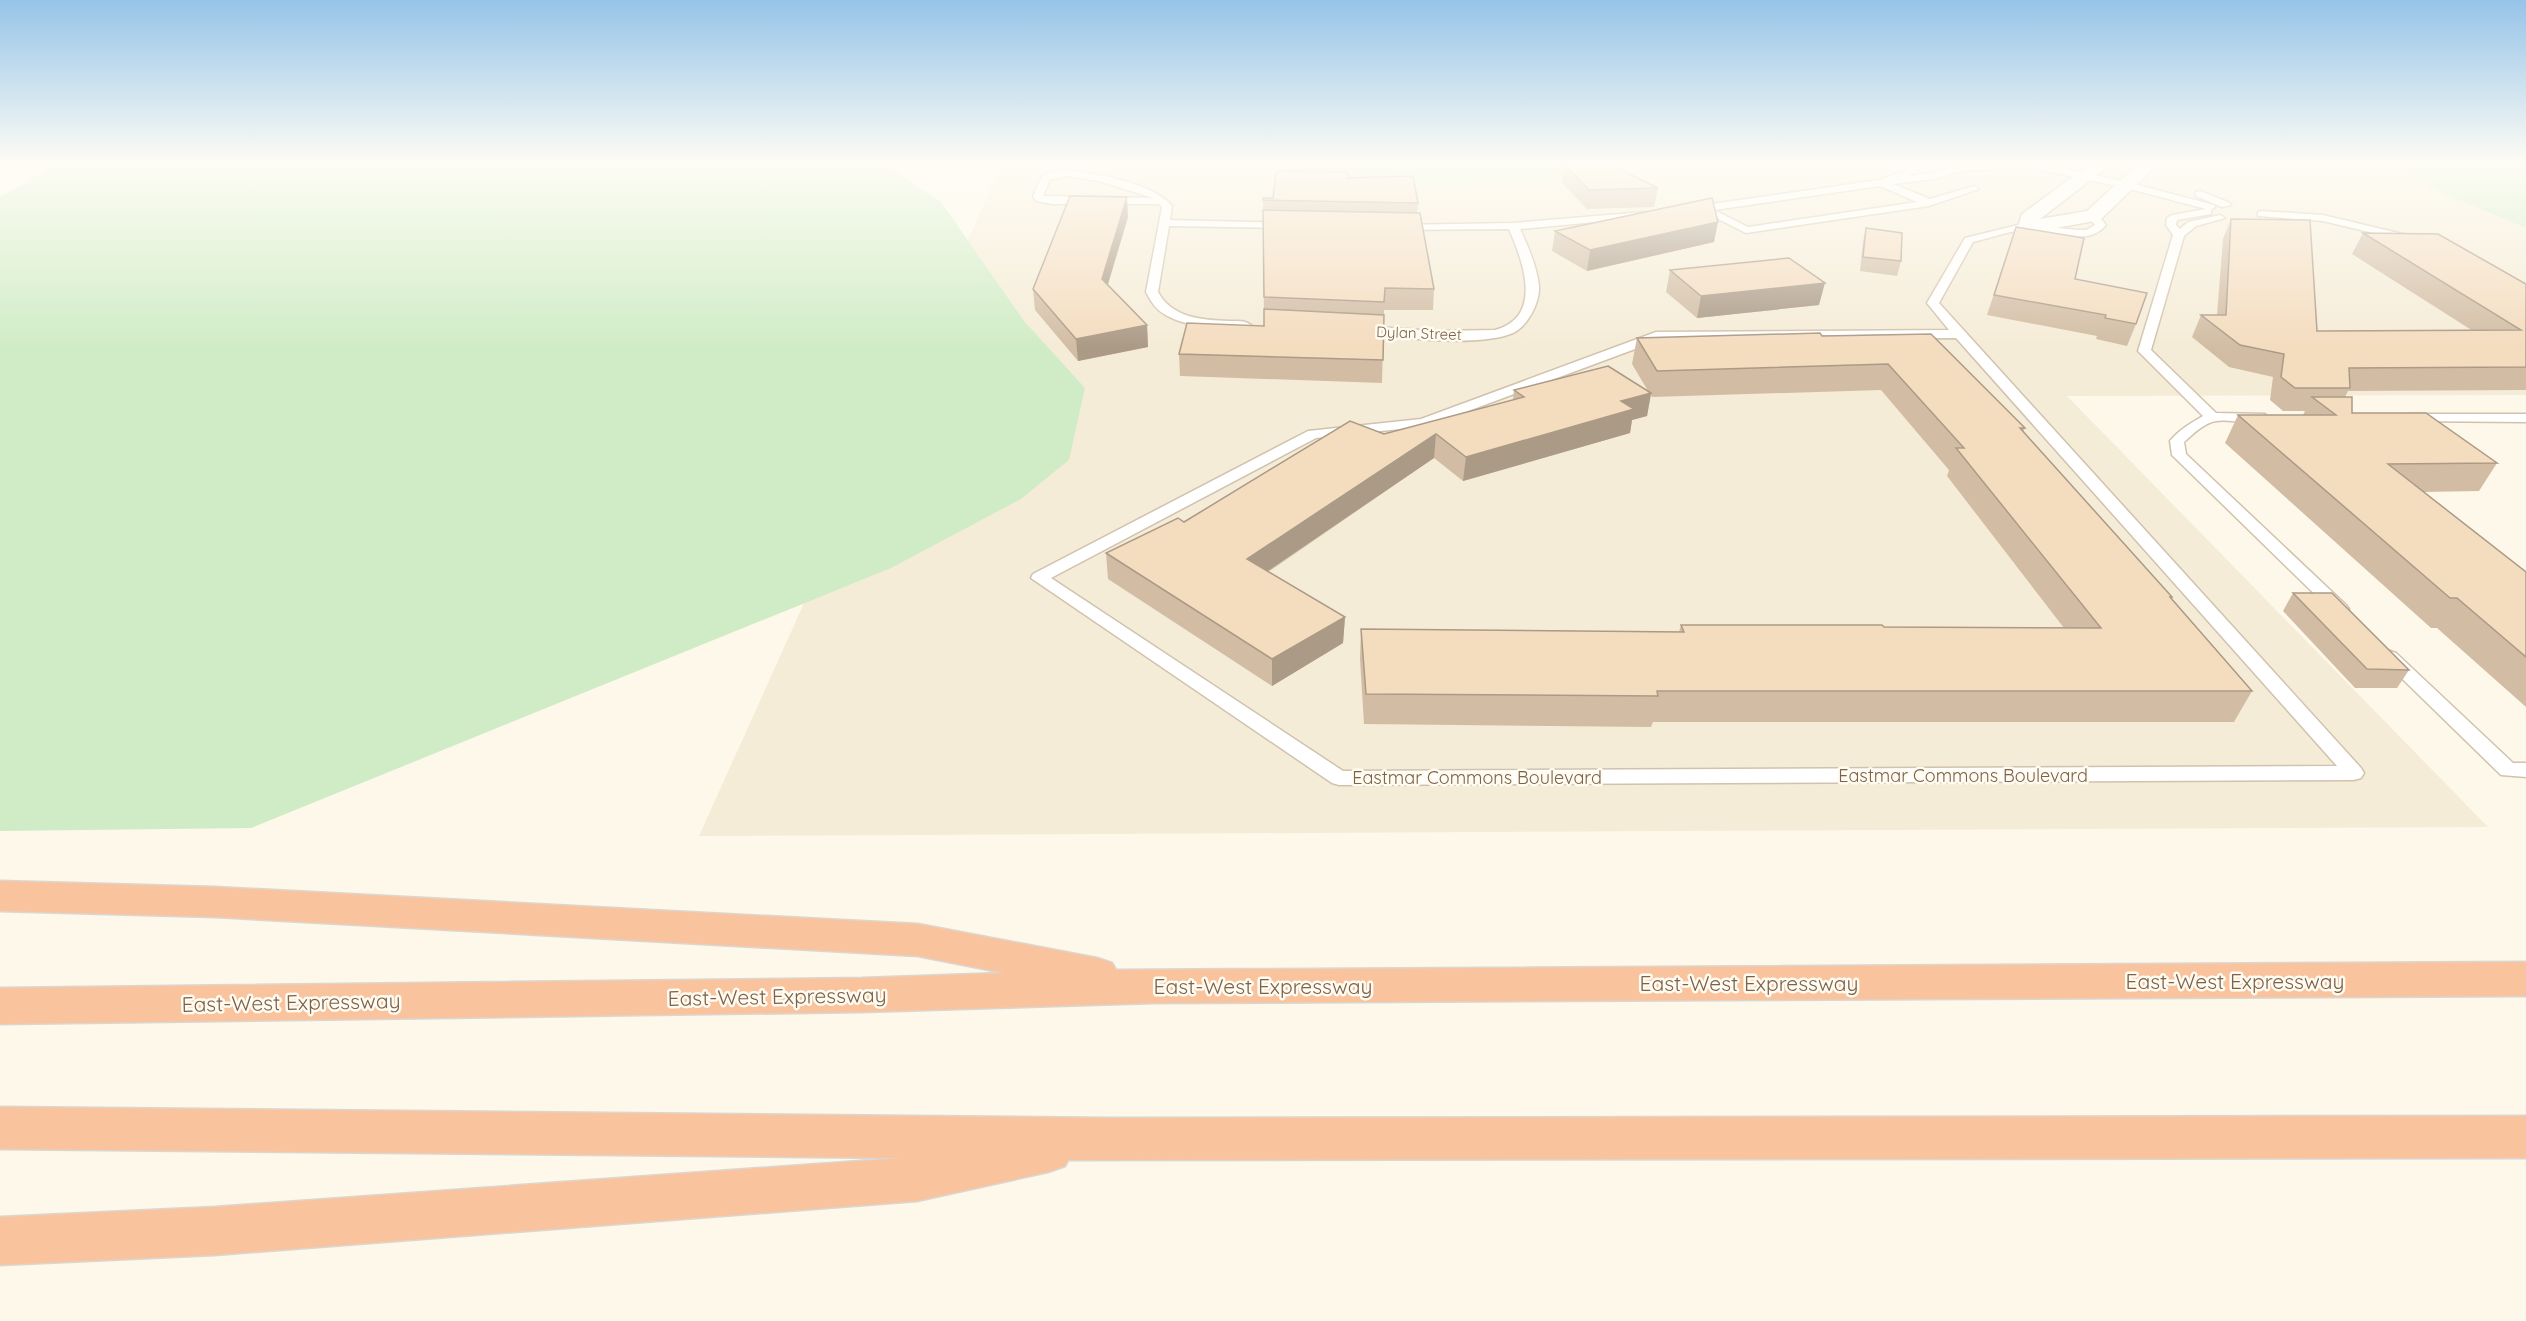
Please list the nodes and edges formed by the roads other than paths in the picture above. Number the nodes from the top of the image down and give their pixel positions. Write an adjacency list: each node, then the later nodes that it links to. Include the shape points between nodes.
1 (1164, 223): 17 (lane, via 1152,292 1155,300 1184,319)
2 (1193, 224): 11 (lane)
3 (1539, 224): 12 (lane)
4 (1733, 224): 5 (lane, via 1746,230)
5 (1789, 224)
6 (2028, 224): 14 (street)
7 (2048, 224): 14 (street, Eastmar Commons Boulevard)
8 (2171, 224): 15 (lane)
9 (2194, 224): 15 (lane)
10 (2346, 224): 16 (lane)
11 (1297, 226)
12 (1513, 226): 13 (lane); 18 (lane, Dylan Street, via 1533,287 1520,322 1509,329 1476,334)
13 (1393, 227)
14 (2028, 227): 19 (lane, Eastmar Commons Boulevard, via 1969,240 1933,303)
15 (2179, 235): 20 (lane, via 2144,351)
16 (2424, 243)
17 (1260, 326)
18 (1342, 330)
19 (1959, 334): 19 (lane, Eastmar Commons Boulevard, via 1660,335 1423,423 1313,434 1039,578 1339,778 2354,773)
20 (2212, 417): 21 (lane); 24 (lane, via 2177,441 2178,455)
21 (2270, 417)
22 (2398, 418): 23 (lane)
23 (2526, 418)
24 (2352, 621)
25 (2378, 645): 26 (lane, via 2508,770)
26 (2526, 770)
27 (0, 897): 29 (highway, via 215,902 918,940)
28 (2526, 979): 29 (highway, East-West Expressway)
29 (1155, 986): 30 (highway, East-West Expressway, via 838,995)
30 (0, 1006)
31 (0, 1128): 33 (highway)
32 (2526, 1137): 33 (highway)
33 (1109, 1138): 34 (highway, via 917,1179 215,1231)
34 (0, 1241)

